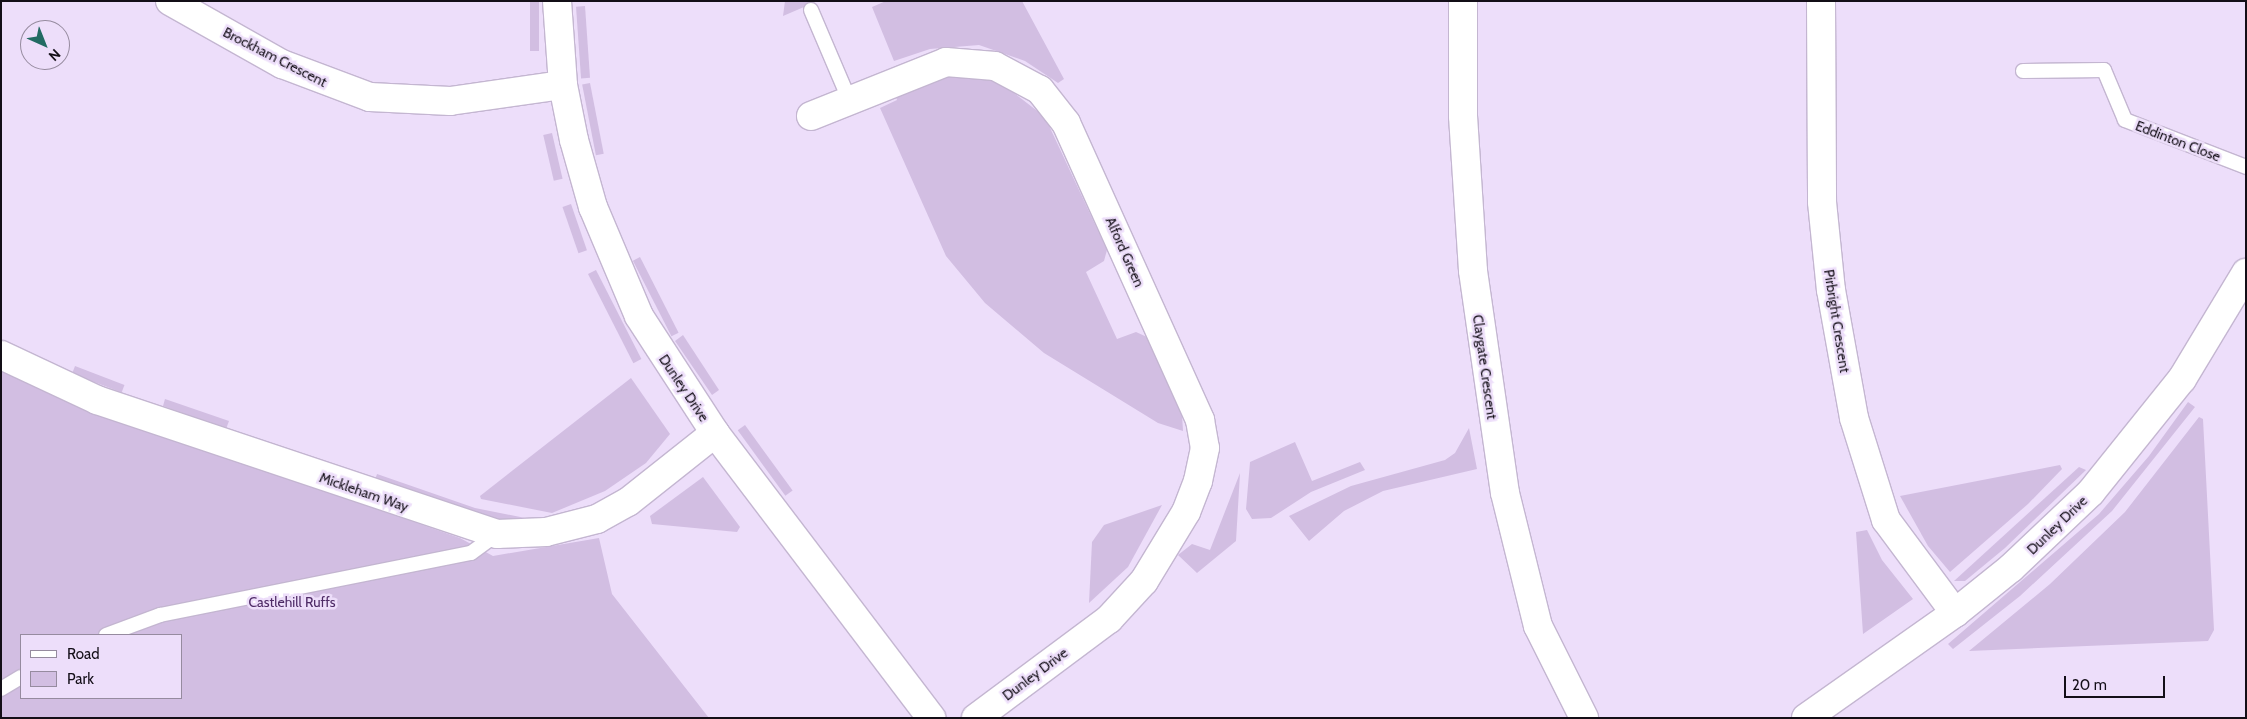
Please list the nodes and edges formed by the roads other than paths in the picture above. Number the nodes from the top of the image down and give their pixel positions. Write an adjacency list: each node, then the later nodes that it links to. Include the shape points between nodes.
1 (170, 1): 7 (street, Brockham Crescent, via 282,64 370,97 450,101)
2 (557, 1): 7 (street, Dunley Drive)
3 (1463, 1): 22 (street, Claygate Crescent, via 1463,116 1473,272 1505,493 1538,626)
4 (1821, 1): 15 (street, Pirbright Crescent, via 1822,209 1831,290 1854,418 1886,520)
5 (811, 10): 8 (lane)
6 (2023, 71): 10 (lane, Eddinton Close, via 2104,70 2124,120)
7 (563, 85): 13 (street, Dunley Drive, via 593,207 628,292 659,351)
8 (849, 99): 9 (street, Alford Green); 16 (street, Alford Green, via 925,68 979,61 1011,72 1040,90 1060,112 1072,136 1190,397 1205,448 1193,495 1167,547 1133,596)
9 (811, 116)
10 (2246, 167)
11 (2246, 273): 15 (street, Dunley Drive, via 2182,380 2114,466 2041,541)
12 (1, 355): 14 (street, Mickleham Way, via 97,400)
13 (715, 433): 14 (street, Mickleham Way, via 628,502 597,519 546,532); 20 (street, Dunley Drive)
14 (497, 534): 17 (lane, via 472,553 160,615)
15 (1955, 613): 23 (street, Dunley Drive)
16 (1094, 630): 21 (street, Dunley Drive)
17 (109, 634)
18 (20, 678): 19 (lane)
19 (1, 689)
20 (931, 718)
21 (976, 718)
22 (1584, 718)
23 (1806, 718)

